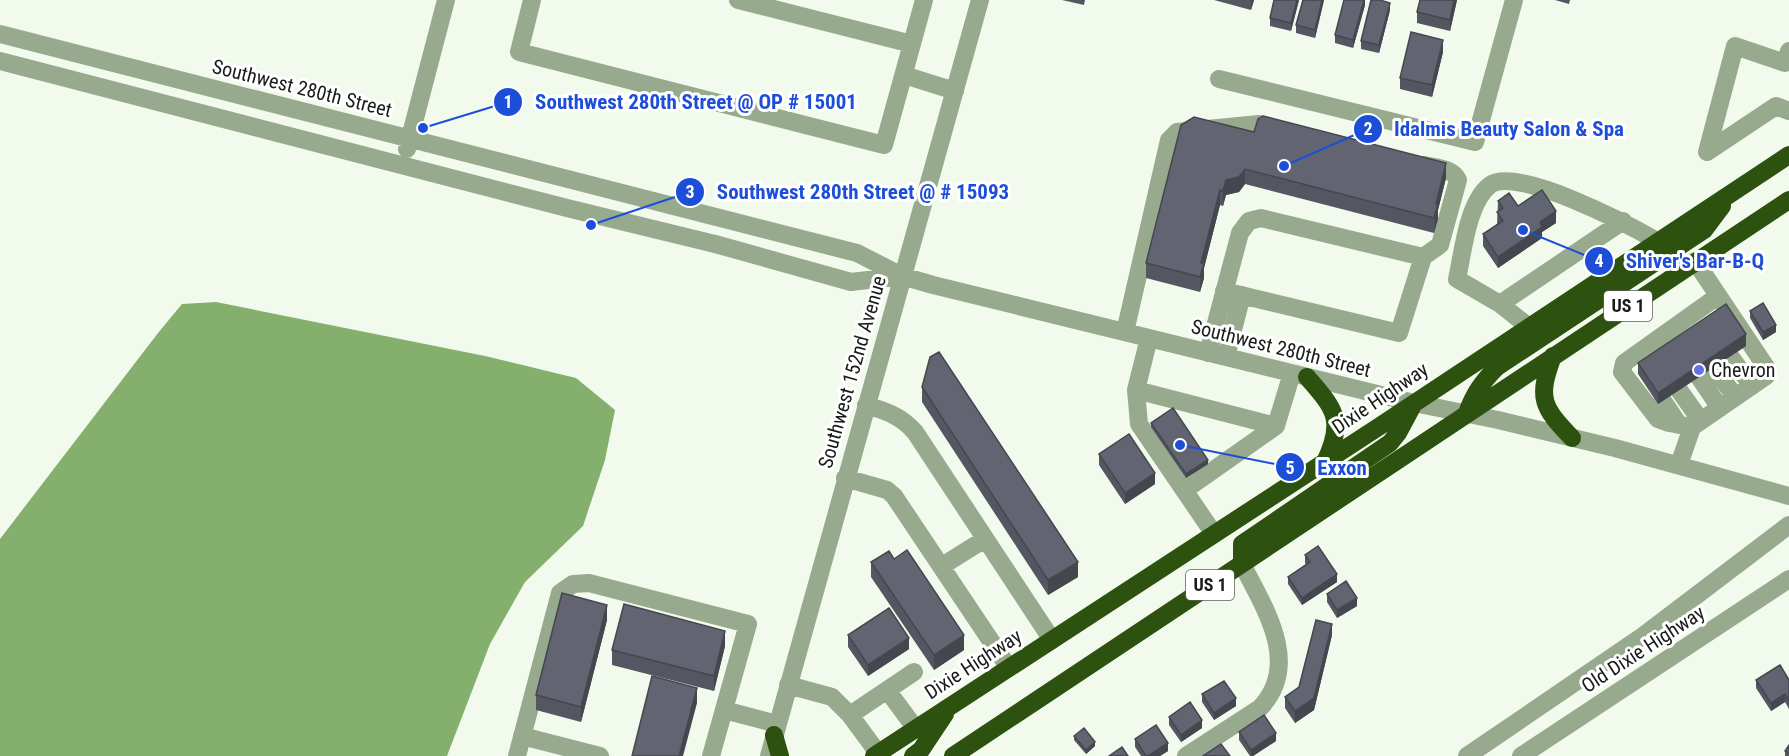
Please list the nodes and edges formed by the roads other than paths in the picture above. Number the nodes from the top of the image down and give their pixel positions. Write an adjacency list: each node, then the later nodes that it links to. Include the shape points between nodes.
1 (447, 0): 18 (street)
2 (532, 0): 12 (street, via 519,52 884,145)
3 (738, 0): 8 (street)
4 (924, 0): 8 (street)
5 (980, 0): 14 (street, Southwest 152nd Avenue)
6 (1514, 0): 13 (street, via 1475,142)
7 (0, 34): 11 (street, Southwest 280th Street)
8 (912, 44): 12 (street)
9 (0, 60): 15 (street, Southwest 280th Street)
10 (1788, 61): 16 (street, via 1735,46 1707,152 1776,106)
11 (138, 69): 15 (street); 18 (street, Southwest 280th Street)
12 (904, 75): 14 (street)
13 (1220, 79)
14 (955, 91): 32 (street, Southwest 152nd Avenue)
15 (133, 95): 21 (street, Southwest 280th Street)
16 (1789, 111)
17 (1293, 132): 37 (street, via 1258,124 1177,132 1169,140)
18 (410, 139): 21 (street); 22 (street, Southwest 280th Street)
19 (1789, 155): 23 (highway, Dixie Highway / US 1)
20 (1406, 160): 30 (street, via 1451,172 1458,180 1440,245)
21 (403, 165): 25 (street, Southwest 280th Street)
22 (575, 181): 25 (street); 26 (street, Southwest 280th Street)
23 (1731, 194): 28 (highway, Dixie Highway / US 1); 52 (highway, via 1704,230 1497,368 1481,382)
24 (1788, 199): 31 (highway, US 1)
25 (567, 208): 29 (street, Southwest 280th Street)
26 (721, 219): 29 (street); 32 (street, Southwest 280th Street, via 857,253)
27 (1623, 221): 28 (street); 35 (street); 35 (street, via 1531,184 1506,180 1490,184 1478,200 1469,224 1457,279)
28 (1659, 242): 36 (highway, Dixie Highway / US 1)
29 (715, 244): 32 (street, Southwest 280th Street, via 851,282)
30 (1423, 257): 33 (street, via 1399,333); 33 (street, via 1260,218 1249,221 1240,233)
31 (1695, 261): 34 (street); 40 (highway, US 1)
32 (902, 276): 37 (street, Southwest 280th Street); 50 (street, Southwest 152nd Avenue)
33 (1233, 293): 39 (street); 42 (street)
34 (1718, 296): 44 (street, via 1766,367 1766,376); 53 (street, via 1697,311 1686,334 1646,359 1624,363 1622,372 1658,419)
35 (1500, 304): 36 (street)
36 (1529, 327): 49 (highway, Dixie Highway / US 1)
37 (1125, 332): 38 (street, Southwest 280th Street)
38 (1149, 338): 39 (street, Southwest 280th Street); 45 (street)
39 (1208, 353): 42 (street, Southwest 280th Street)
40 (1552, 356): 52 (highway, US 1); 55 (highway, via 1545,375 1545,402 1547,410)
41 (1730, 356): 44 (street)
42 (1226, 357): 43 (street, Southwest 280th Street)
43 (1300, 375): 49 (street, Southwest 280th Street); 54 (street); 56 (highway, via 1326,399 1335,416 1335,437)
44 (1752, 386): 47 (street)
45 (1137, 390): 54 (street); 59 (street, via 1139,424)
46 (1679, 390): 53 (street)
47 (1736, 397): 51 (street); 51 (street, via 1706,372)
48 (1663, 401): 53 (street)
49 (1414, 403): 52 (street, Southwest 280th Street); 56 (highway, Dixie Highway / US 1); 64 (highway, via 1390,442 1242,544)
50 (866, 405): 58 (street, Southwest 152nd Avenue); 63 (street, via 889,412 909,425)
51 (1720, 408): 53 (street)
52 (1467, 413): 55 (street, Southwest 280th Street); 64 (highway, US 1)
53 (1690, 424): 57 (street)
54 (1276, 426): 59 (street)
55 (1572, 438): 57 (street, Southwest 280th Street)
56 (1325, 462): 62 (highway, Dixie Highway / US 1)
57 (1679, 465): 60 (street, Southwest 280th Street)
58 (845, 478): 65 (street, via 887,490 894,496); 70 (street, Southwest 152nd Avenue)
59 (1185, 490): 62 (street)
60 (1789, 496)
61 (1789, 525): 87 (street, via 1643,636)
62 (1214, 534): 67 (highway, Dixie Highway / US 1)
63 (985, 539): 65 (street); 67 (street)
64 (1242, 564): 85 (highway, US 1); 86 (street, via 1278,641 1279,661 1273,690 1260,708)
65 (942, 566): 68 (street)
66 (1789, 579): 88 (street, Old Dixie Highway)
67 (1052, 640): 68 (highway, Dixie Highway / US 1)
68 (1009, 668): 72 (highway, Dixie Highway / US 1)
69 (914, 672): 71 (street)
70 (788, 685): 74 (street, via 832,697); 75 (street, Southwest 152nd Avenue)
71 (887, 690): 74 (street); 76 (street)
72 (951, 705): 76 (highway, Dixie Highway / US 1); 84 (highway)
73 (724, 710): 75 (street); 77 (street, via 748,624 589,584 573,584 560,593); 81 (street)
74 (850, 715): 78 (street)
75 (776, 729): 82 (street, Southwest 152nd Avenue); 83 (highway)
76 (916, 729): 78 (highway, Dixie Highway / US 1)
77 (522, 736): 79 (street); 80 (street)
78 (876, 755)
79 (517, 756)
80 (600, 756)
81 (711, 756)
82 (769, 756)
83 (780, 756)
84 (913, 756)
85 (953, 756)
86 (1186, 756)
87 (1467, 756)
88 (1521, 756)

